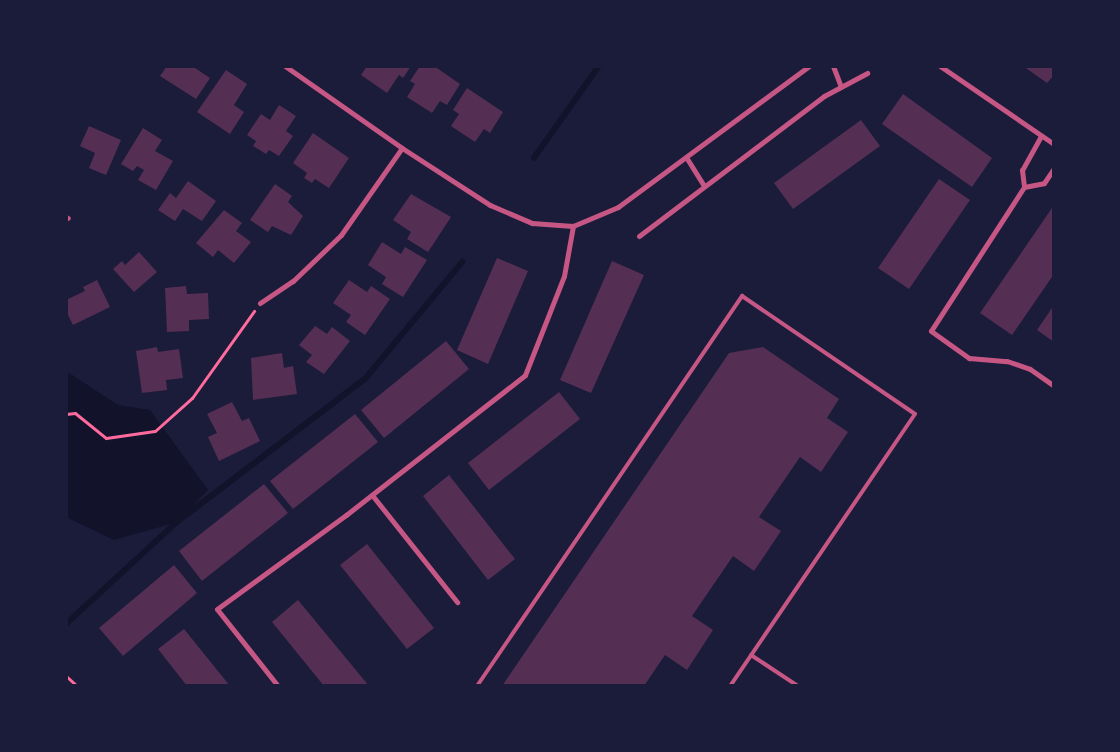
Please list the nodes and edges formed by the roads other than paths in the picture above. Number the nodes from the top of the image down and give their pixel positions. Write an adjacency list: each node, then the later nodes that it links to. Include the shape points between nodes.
1 (285, 66): 9 (street)
2 (809, 66): 10 (street)
3 (833, 66): 6 (street)
4 (940, 66): 7 (street)
5 (866, 72): 6 (street)
6 (841, 87): 12 (street)
7 (1041, 136): 8 (street); 13 (street, via 1022,170)
8 (1054, 144)
9 (402, 148): 14 (street, via 490,205 532,223); 16 (street, via 342,235 293,281)
10 (686, 157): 12 (street); 14 (street, via 618,207)
11 (1054, 168): 13 (street, via 1044,183)
12 (704, 186): 15 (street)
13 (1024, 187): 17 (street, via 931,331 969,358 1007,361 1030,369)
14 (573, 226): 18 (street, via 564,276 525,375)
15 (638, 236)
16 (260, 303)
17 (1054, 386)
18 (372, 495): 19 (street); 21 (street, via 217,609)
19 (457, 602)
20 (751, 655): 22 (lane, via 915,414 742,296); 23 (lane); 24 (lane)
21 (278, 686)
22 (477, 686)
23 (730, 686)
24 (798, 686)

